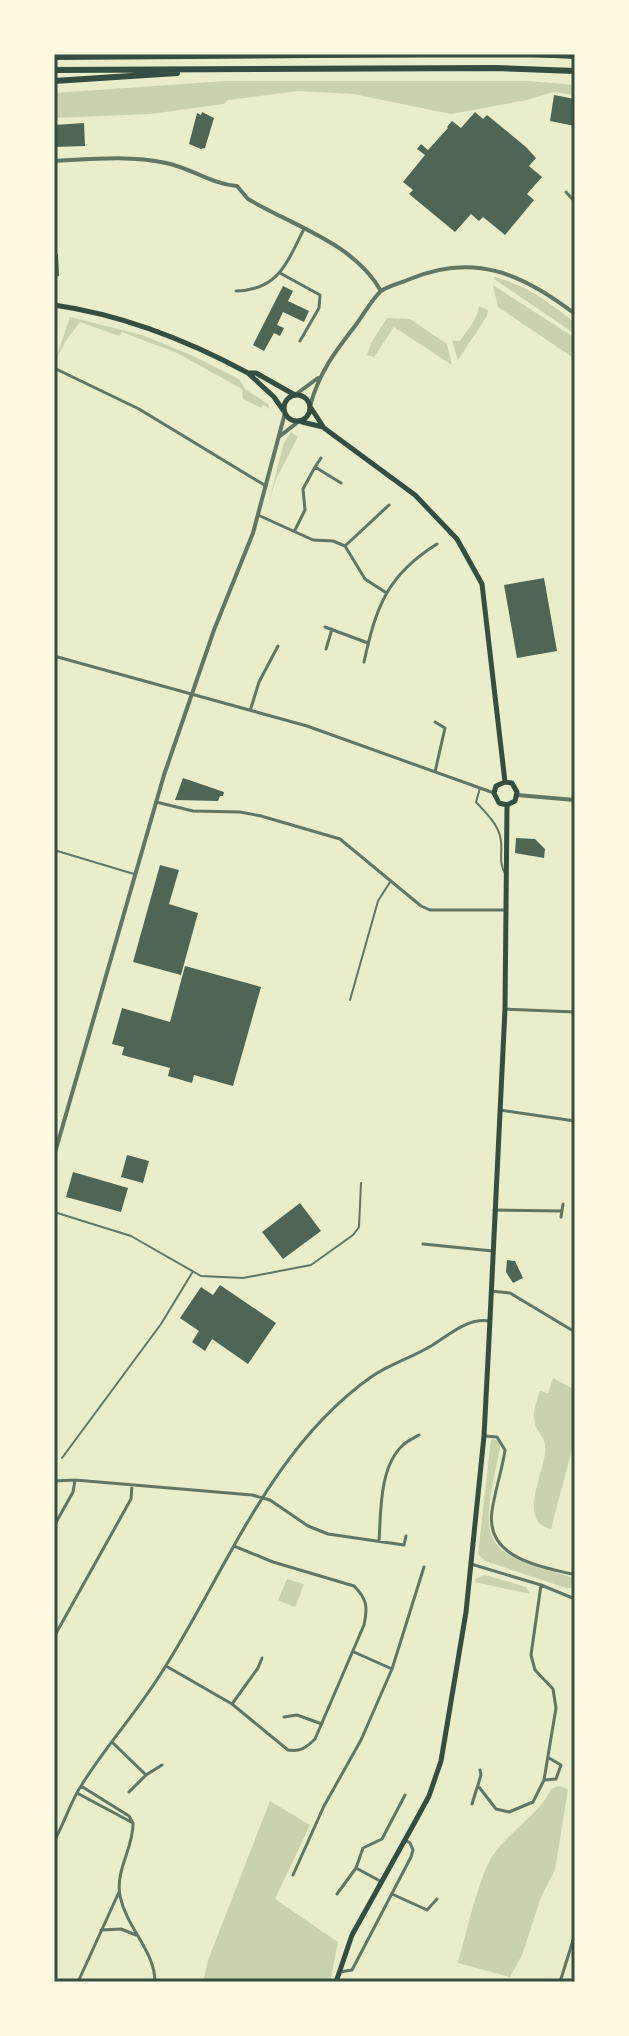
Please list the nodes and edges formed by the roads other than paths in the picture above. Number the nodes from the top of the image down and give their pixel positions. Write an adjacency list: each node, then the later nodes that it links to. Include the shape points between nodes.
1 (245, 54): 4 (highway)
2 (429, 54): 4 (highway)
3 (532, 54): 5 (highway)
4 (261, 55): 6 (highway)
5 (575, 56)
6 (54, 57)
7 (225, 69): 8 (highway); 9 (highway); 10 (highway)
8 (54, 70)
9 (575, 71)
10 (54, 81)
11 (54, 161): 14 (street, via 134,157 171,164 237,186 248,199)
12 (566, 192): 13 (street)
13 (575, 202)
14 (304, 229): 15 (street); 17 (street, via 352,257)
15 (280, 273): 16 (street, via 268,284); 20 (street, via 320,295 319,308)
16 (236, 291)
17 (381, 291): 19 (street, via 426,272 481,267 531,282); 23 (street)
18 (54, 305): 22 (highway, via 166,334)
19 (575, 314)
20 (300, 341)
21 (54, 368): 33 (street, via 139,409)
22 (248, 373): 24 (highway); 26 (highway)
23 (318, 378): 24 (street); 25 (street)
24 (295, 395): 25 (highway); 26 (highway, via 287,399)
25 (310, 407): 27 (highway, via 308,416); 28 (highway)
26 (284, 413): 27 (highway); 29 (street)
27 (298, 422): 28 (highway); 29 (street)
28 (324, 428): 51 (highway, via 415,495 457,539 482,584)
29 (280, 436): 33 (street)
30 (321, 458): 31 (street)
31 (315, 467): 32 (street); 36 (street, via 303,489 305,510)
32 (341, 483)
33 (266, 486): 35 (street)
34 (389, 505): 38 (street)
35 (258, 515): 36 (street); 47 (street)
36 (295, 530): 38 (street, via 313,540)
37 (437, 544): 39 (street)
38 (345, 546): 39 (street, via 360,573)
39 (385, 592): 42 (street)
40 (325, 627): 41 (street)
41 (332, 629): 42 (street); 44 (street)
42 (368, 643): 46 (street)
43 (278, 646): 48 (street)
44 (326, 649)
45 (54, 656): 47 (street)
46 (364, 662)
47 (192, 695): 48 (street); 56 (street)
48 (250, 709): 50 (street)
49 (435, 722): 50 (street, via 445,728)
50 (435, 772): 52 (street)
51 (505, 782): 53 (highway); 54 (highway, via 515,786)
52 (480, 788): 53 (street); 60 (lane, via 476,802 497,828 500,866)
53 (494, 793): 57 (highway)
54 (517, 795): 55 (street); 57 (highway)
55 (575, 800)
56 (156, 802): 59 (street); 61 (street, via 193,811 240,812 326,834 347,843)
57 (507, 805): 60 (highway)
58 (54, 850): 59 (lane)
59 (135, 875): 68 (street)
60 (507, 875): 62 (highway)
61 (391, 881): 62 (street, via 430,910); 63 (lane, via 378,901)
62 (506, 910): 64 (highway)
63 (350, 1000)
64 (505, 1009): 65 (street); 66 (highway)
65 (575, 1012)
66 (500, 1110): 67 (street); 71 (highway)
67 (575, 1121)
68 (54, 1156)
69 (361, 1183): 77 (lane, via 357,1232 316,1262 243,1278)
70 (563, 1204): 72 (street)
71 (494, 1210): 72 (street); 76 (highway)
72 (561, 1211): 74 (street)
73 (54, 1212): 77 (lane, via 131,1236)
74 (561, 1217)
75 (423, 1244): 76 (street)
76 (493, 1251): 78 (highway)
77 (193, 1272): 83 (lane)
78 (491, 1291): 79 (highway); 80 (street, via 510,1293)
79 (490, 1321): 82 (highway); 87 (street, via 469,1322 372,1377 307,1435)
80 (575, 1332)
81 (419, 1435): 90 (street, via 402,1445 390,1464)
82 (484, 1436): 92 (highway); 94 (street, via 497,1437 505,1450 491,1515 496,1539 512,1556)
83 (62, 1458)
84 (75, 1480): 85 (street); 86 (street); 88 (street)
85 (54, 1481)
86 (132, 1485): 87 (street); 97 (street, via 131,1499)
87 (262, 1498): 90 (street, via 328,1534); 91 (street)
88 (54, 1526)
89 (406, 1536): 90 (street, via 404,1545)
90 (379, 1543)
91 (234, 1546): 98 (street, via 354,1586 368,1608); 100 (street)
92 (471, 1564): 95 (street); 118 (highway, via 441,1761)
93 (424, 1567): 101 (street)
94 (575, 1575)
95 (541, 1585): 96 (street); 106 (street, via 531,1655 535,1670 553,1689 556,1708)
96 (575, 1599)
97 (54, 1637)
98 (352, 1652): 101 (street); 104 (street)
99 (262, 1658): 102 (street)
100 (166, 1666): 102 (street); 105 (street)
101 (392, 1669): 121 (street)
102 (232, 1704): 104 (street, via 288,1750 306,1748)
103 (284, 1717): 104 (street, via 297,1715)
104 (322, 1724)
105 (113, 1743): 109 (street); 111 (street)
106 (549, 1758): 110 (street); 110 (street, via 561,1765 556,1779)
107 (162, 1765): 109 (street)
108 (480, 1770): 112 (street)
109 (146, 1775): 113 (street)
110 (544, 1780): 112 (street, via 533,1802 509,1812 496,1809)
111 (81, 1785): 114 (street); 117 (street)
112 (479, 1787): 116 (street)
113 (129, 1792)
114 (77, 1793): 117 (street); 119 (street)
115 (405, 1795): 120 (street, via 382,1839 363,1848)
116 (472, 1804)
117 (133, 1823): 123 (street)
118 (405, 1840): 122 (highway); 125 (street, via 413,1850)
119 (54, 1841)
120 (356, 1868): 122 (street); 124 (street)
121 (293, 1875)
122 (382, 1882): 130 (highway, via 352,1935)
123 (119, 1892): 127 (street); 129 (street)
124 (337, 1894)
125 (392, 1894): 126 (street, via 427,1910); 130 (street, via 352,1970)
126 (437, 1899)
127 (101, 1930): 129 (street); 131 (street)
128 (575, 1934): 134 (street)
129 (137, 1935): 132 (street, via 152,1962)
130 (339, 1972): 133 (highway)
131 (78, 1982)
132 (155, 1982)
133 (336, 1982)
134 (560, 1982)

